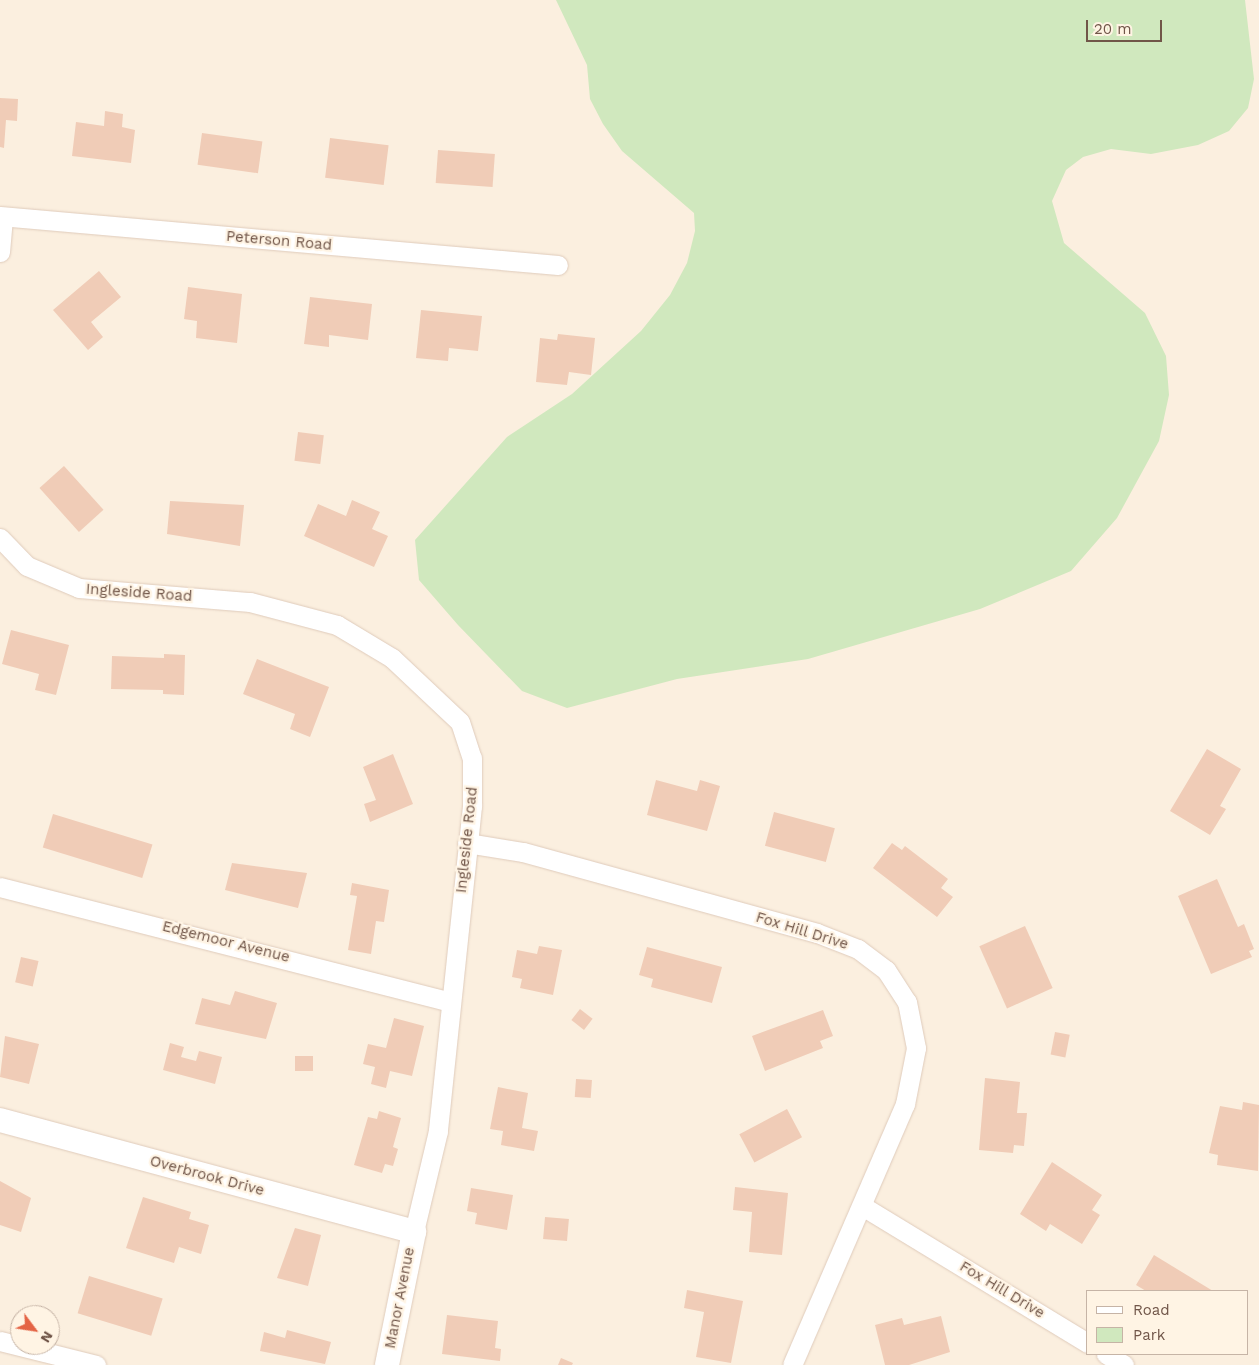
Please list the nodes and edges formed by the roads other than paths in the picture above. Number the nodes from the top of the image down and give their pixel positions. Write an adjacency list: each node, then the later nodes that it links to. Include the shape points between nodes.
1 (2, 216): 2 (street); 3 (street, Peterson Road)
2 (0, 252)
3 (558, 265)
4 (0, 538): 5 (street, Ingleside Road, via 26,566 78,588 283,608 364,639 427,688 460,722 468,740 473,779)
5 (467, 843): 7 (street, Ingleside Road); 9 (street, Fox Hill Drive, via 524,852 817,932 858,949 886,970 907,1002 916,1048 905,1104)
6 (0, 887): 7 (street, Edgemoor Avenue)
7 (450, 1002): 10 (street, Ingleside Road, via 438,1131)
8 (0, 1120): 10 (street, Overbrook Drive)
9 (864, 1207): 12 (street, Fox Hill Drive); 16 (street, Fox Hill Drive)
10 (414, 1232): 15 (street, Manor Avenue)
11 (0, 1341): 14 (street)
12 (1086, 1342)
13 (1108, 1355): 17 (street)
14 (96, 1365)
15 (388, 1365)
16 (792, 1365)
17 (1124, 1365)

